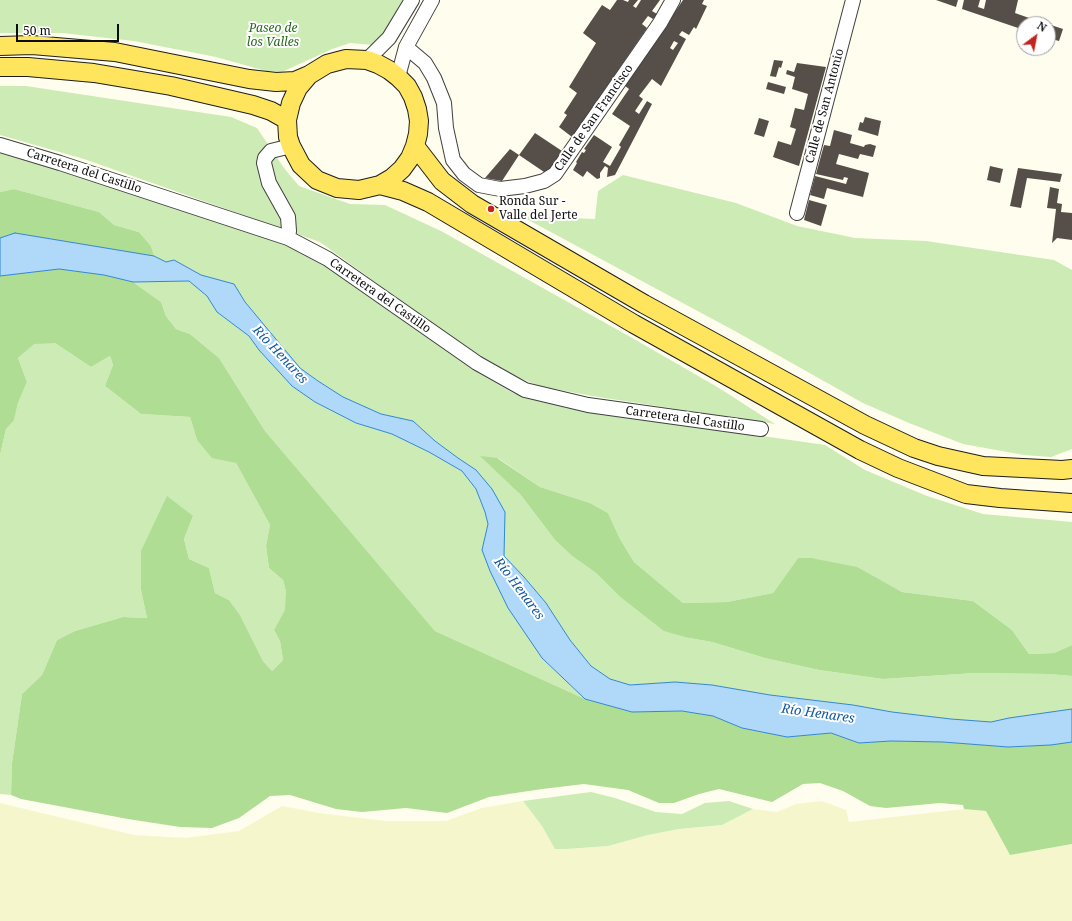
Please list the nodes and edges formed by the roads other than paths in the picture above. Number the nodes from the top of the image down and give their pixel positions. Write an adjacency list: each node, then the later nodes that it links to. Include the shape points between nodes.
1 (412, 0): 7 (street, via 388,38)
2 (432, 0): 6 (street)
3 (673, 0): 6 (street, Calle de San Francisco, via 660,23 555,174 544,181 525,186 500,189 479,185 464,174 453,160 444,103 434,78 425,63)
4 (853, 0): 16 (street, Calle de San Antonio)
5 (0, 46): 9 (main road, via 32,45 115,52 248,79 276,82 295,81)
6 (406, 47): 10 (street)
7 (367, 60): 9 (main road, via 346,59 326,64); 10 (main road)
8 (0, 67): 11 (main road, via 94,73 170,86 253,105)
9 (309, 75): 11 (main road, via 298,88)
10 (398, 77): 14 (main road, via 410,92 417,109 418,128)
11 (287, 120): 13 (main road)
12 (0, 144): 17 (street, Carretera del Castillo)
13 (291, 146): 15 (main road, via 301,165 317,180 337,188 359,190); 17 (street, via 271,151 264,163 269,182 288,217)
14 (415, 146): 15 (main road, via 402,169); 19 (main road, via 442,181 472,204 644,304 865,425 914,448 983,466)
15 (380, 185): 20 (main road, via 403,191 428,202 634,324 860,450 898,468 966,494)
16 (797, 213)
17 (288, 238): 18 (street, Carretera del Castillo, via 328,259 476,363 525,390 588,405)
18 (761, 430)
19 (1072, 470)
20 (1072, 503)

